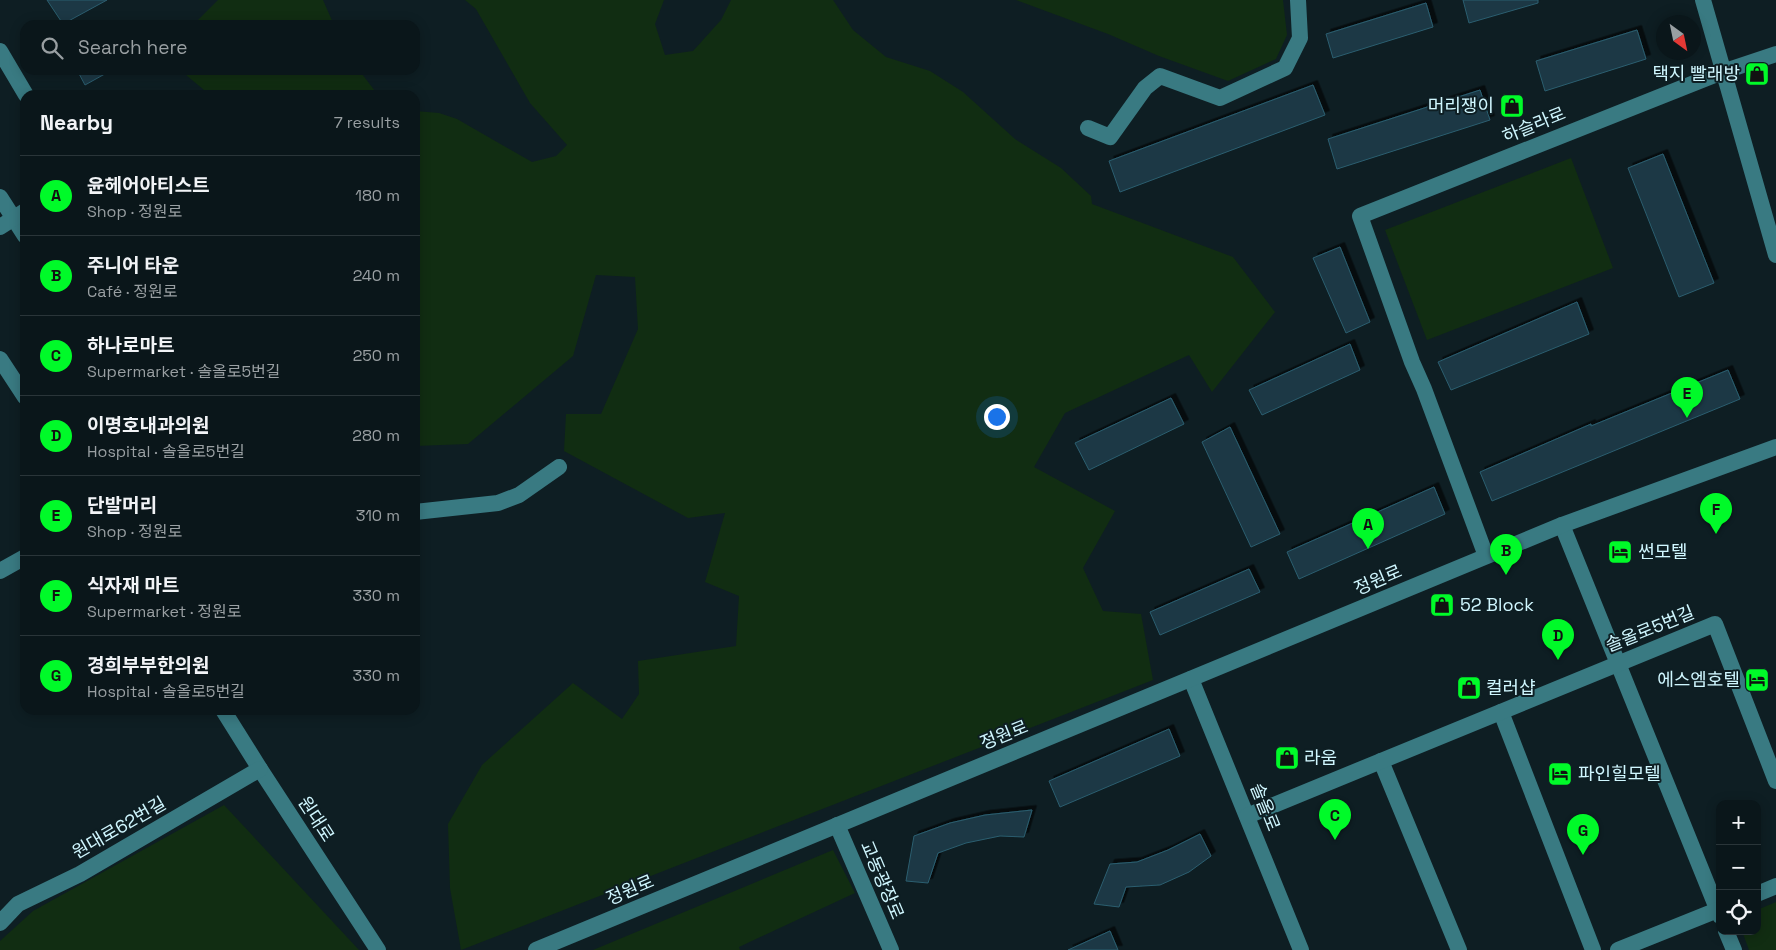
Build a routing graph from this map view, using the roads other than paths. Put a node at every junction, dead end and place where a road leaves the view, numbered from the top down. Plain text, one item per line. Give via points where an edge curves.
1 (1298, 0) edge
2 (1702, 0) edge
3 (0, 51) edge
4 (1776, 54) edge
5 (1722, 72) junction
6 (23, 90) edge
7 (1088, 128) dead end
8 (0, 197) edge
9 (13, 219) edge
10 (1776, 255) edge
11 (0, 359) edge
12 (20, 389) edge
13 (1776, 447) edge
14 (559, 466) dead end
15 (420, 511) edge
16 (1562, 524) junction
17 (1486, 556) junction
18 (20, 559) edge
19 (3, 566) edge
20 (1619, 664) junction
21 (1191, 679) junction
22 (1501, 712) junction
23 (226, 715) edge
24 (1380, 762) junction
25 (260, 770) junction
26 (1776, 781) edge
27 (1247, 816) junction
28 (837, 825) junction
29 (1776, 886) edge
30 (1761, 892) edge
31 (1716, 905) edge
32 (1716, 913) edge
33 (0, 922) edge
34 (1728, 935) edge
35 (378, 950) edge
36 (536, 950) edge
37 (891, 950) edge
38 (1301, 950) edge
39 (1460, 950) edge
40 (1594, 950) edge
41 (1618, 950) edge
42 (1734, 950) edge

1 - 7 street via 1300,38 1285,68 1220,98 1160,76 1146,88 1110,137
2 - 5 street
3 - 6 street
4 - 5 street, 하슬라로
5 - 10 street
5 - 17 street, 하슬라로 via 1360,216
8 - 9 street
11 - 12 street
13 - 16 street, 정원로
14 - 15 street via 519,495 498,503
16 - 17 street, 정원로
16 - 20 street
17 - 21 street, 정원로
18 - 19 street
20 - 22 street, 솔올로5번길
20 - 26 street, 솔올로5번길 via 1715,624
20 - 31 street
21 - 27 street, 솔올로
21 - 28 street, 정원로
22 - 24 street, 솔올로5번길
22 - 40 street
23 - 25 street, 원대로
24 - 27 street, 솔올로5번길
24 - 39 street
25 - 33 street, 원대로62번길 via 80,874 18,904
25 - 35 street, 원대로
27 - 38 street, 솔올로
28 - 36 street, 정원로
28 - 37 street, 교동광장로
29 - 30 street
32 - 41 street
34 - 42 street

